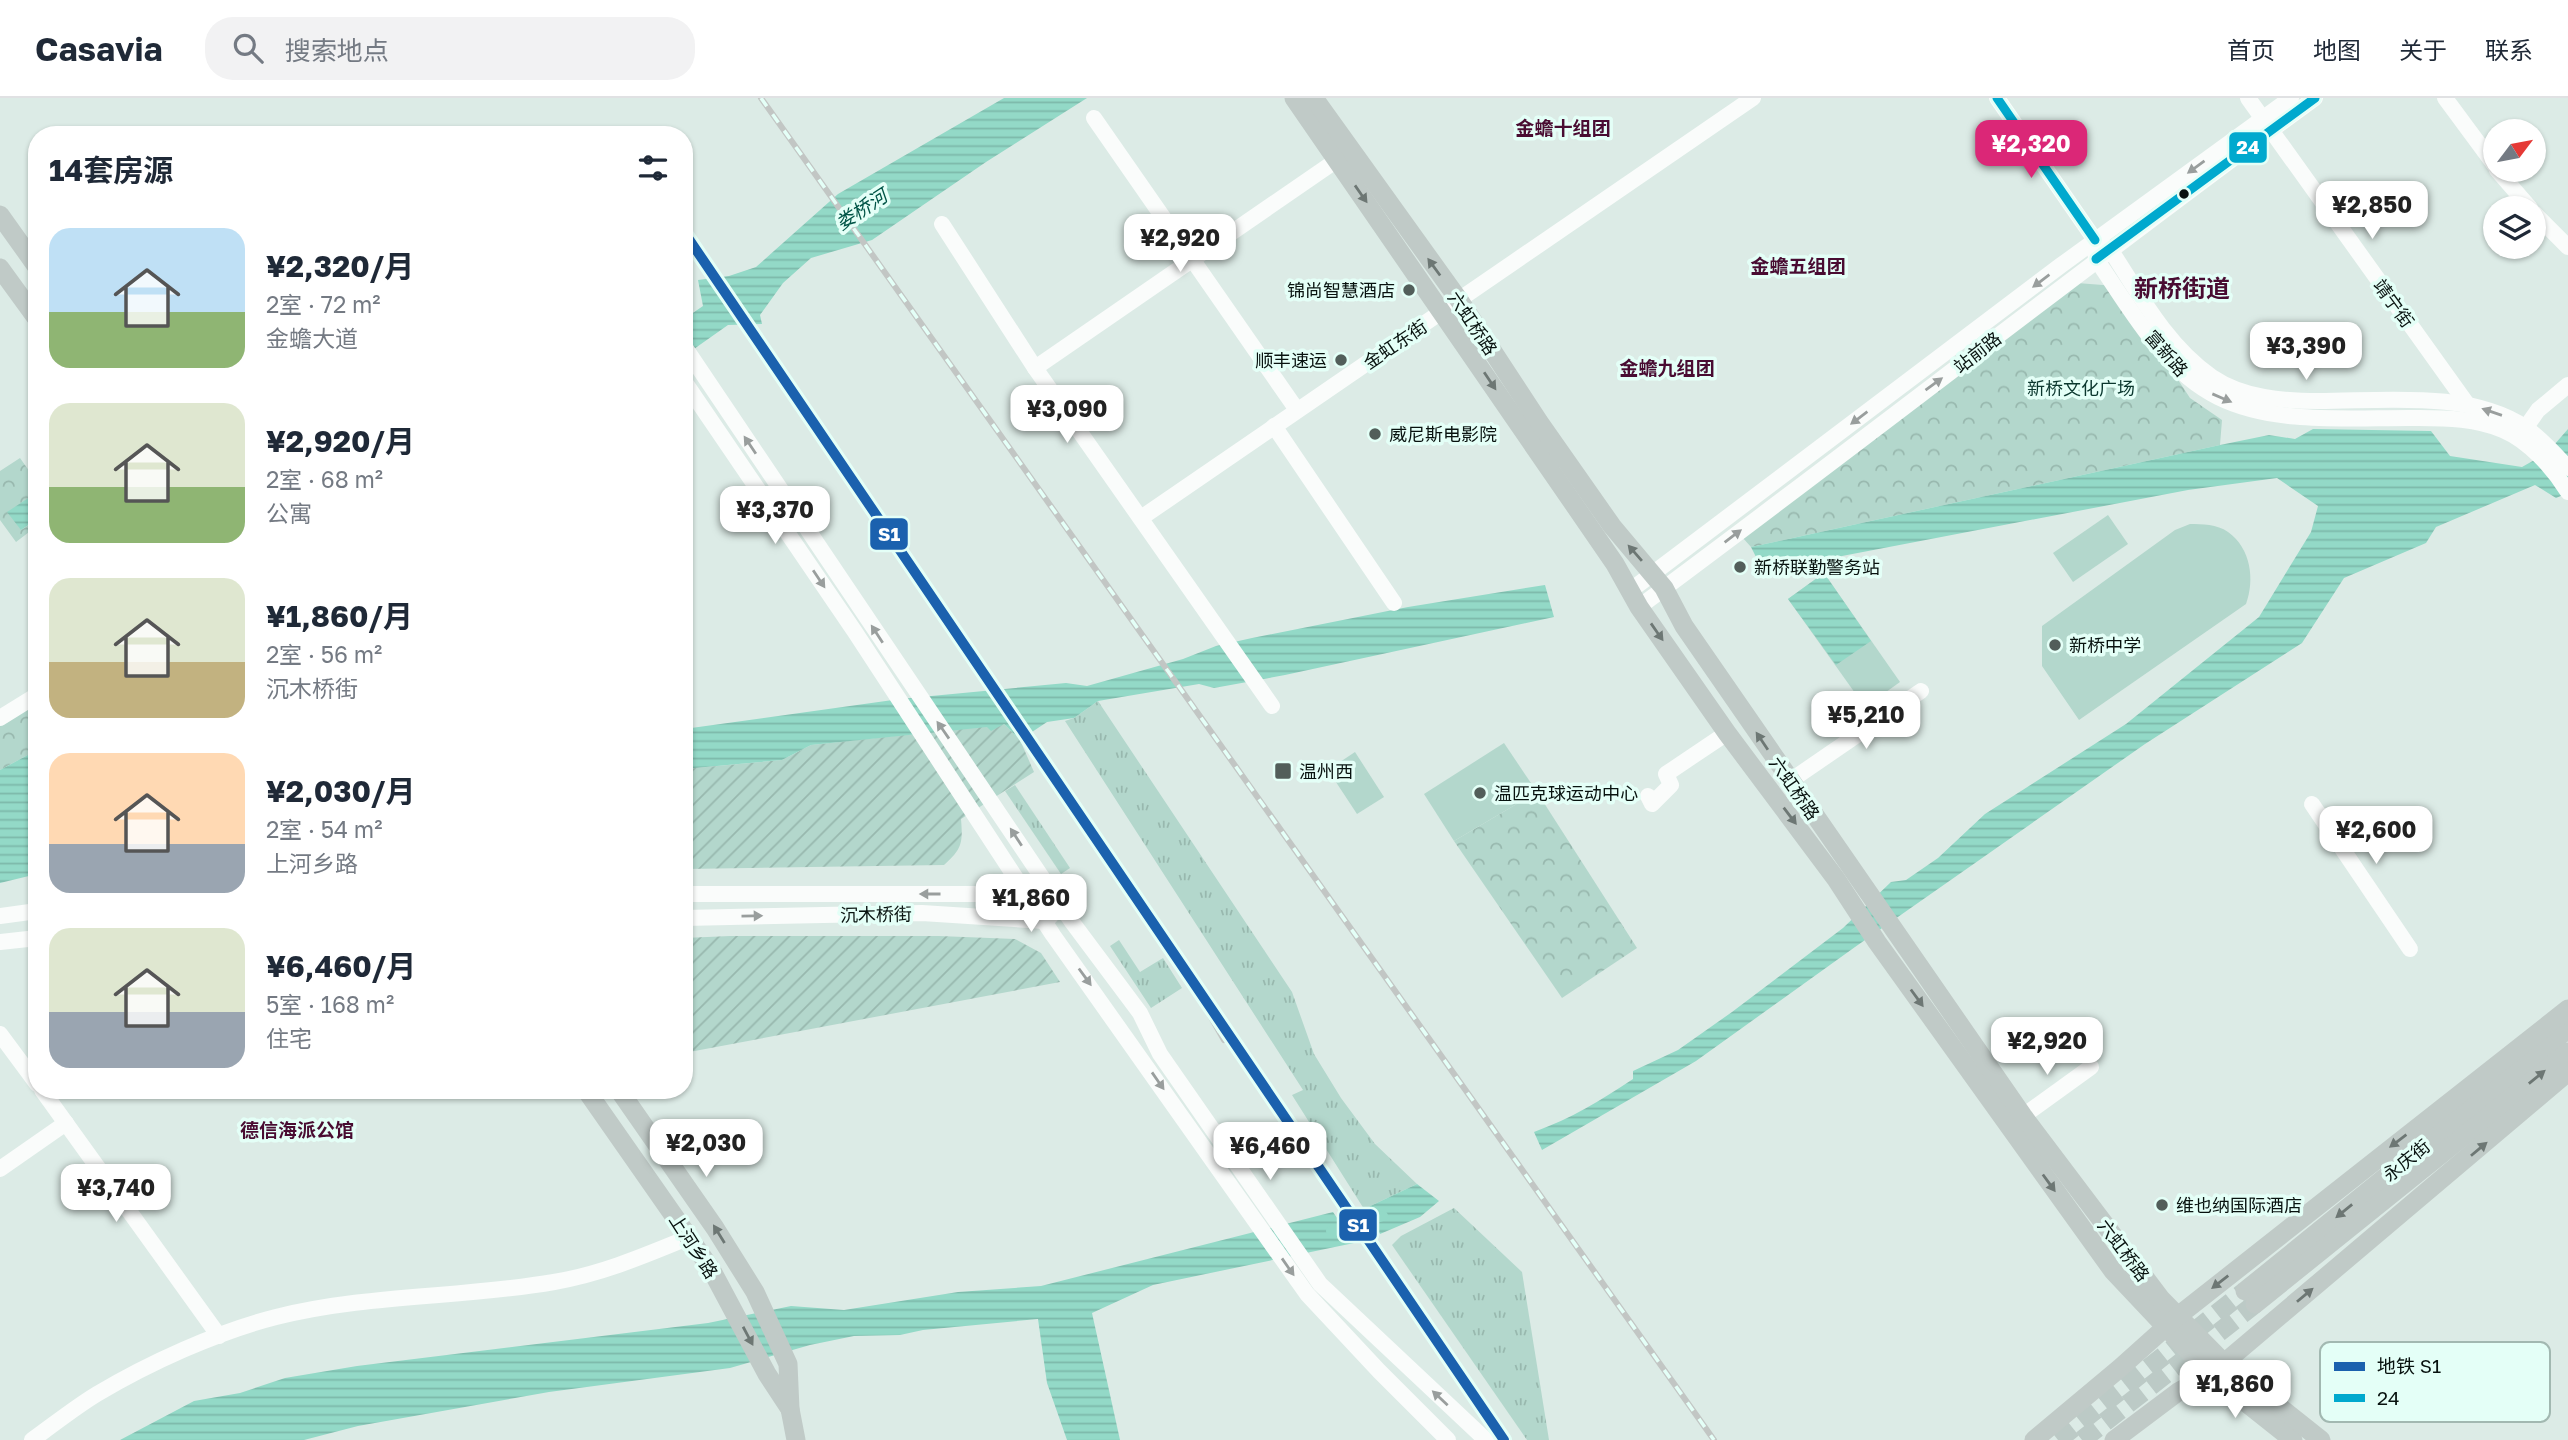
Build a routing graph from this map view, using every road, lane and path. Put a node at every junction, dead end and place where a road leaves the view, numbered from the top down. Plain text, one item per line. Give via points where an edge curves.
1 (1294, 98) edge
2 (1314, 98) edge
3 (1752, 98) edge
4 (1997, 98) edge
5 (2248, 98) edge
6 (2291, 98) edge
7 (2315, 98) edge
8 (2445, 98) edge
9 (1094, 118) dead end
10 (2267, 124) junction
11 (2483, 151) edge
12 (1337, 160) junction
13 (2507, 182) edge
14 (2520, 196) edge
15 (0, 215) edge
16 (942, 224) dead end
17 (2546, 225) edge
18 (2095, 240) junction
19 (2568, 247) edge
20 (2110, 250) junction
21 (28, 254) edge
22 (2096, 259) junction
23 (1192, 260) junction
24 (0, 268) edge
25 (1459, 300) junction
26 (28, 307) edge
27 (1442, 311) junction
28 (693, 359) edge
29 (1035, 368) junction
30 (2568, 385) edge
31 (693, 394) edge
32 (2467, 404) junction
33 (1297, 410) junction
34 (1274, 426) junction
35 (2526, 427) junction
36 (2543, 449) junction
37 (2563, 473) edge
38 (2568, 492) edge
39 (1141, 518) junction
40 (1659, 581) junction
41 (1635, 598) junction
42 (1394, 603) dead end
43 (1921, 691) dead end
44 (28, 701) edge
45 (1272, 706) dead end
46 (0, 718) edge
47 (1727, 733) junction
48 (1790, 781) junction
49 (1647, 796) dead end
50 (2312, 804) dead end
51 (1044, 878) junction
52 (1024, 890) junction
53 (693, 894) edge
54 (1063, 909) junction
55 (28, 912) edge
56 (0, 916) edge
57 (693, 918) edge
58 (1044, 921) junction
59 (28, 938) edge
60 (0, 942) edge
61 (2410, 949) dead end
62 (2568, 1009) edge
63 (2568, 1029) edge
64 (0, 1034) edge
65 (2568, 1052) edge
66 (2536, 1054) junction
67 (2091, 1068) dead end
68 (28, 1072) edge
69 (2568, 1072) edge
70 (49, 1099) edge
71 (592, 1099) edge
72 (625, 1099) edge
73 (2023, 1116) junction
74 (2424, 1122) junction
75 (66, 1123) junction
76 (0, 1169) edge
77 (690, 1237) junction
78 (2171, 1322) junction
79 (219, 1336) junction
80 (2217, 1369) junction
81 (790, 1409) junction
82 (32, 1440) edge
83 (796, 1440) edge
84 (1448, 1440) edge
85 (1486, 1440) edge
86 (2034, 1440) edge
87 (2114, 1440) edge
88 (2293, 1440) edge
89 (2321, 1440) edge

1 - 12 main road, 六虹桥路
25 -> 2 main road, 六虹桥路
3 - 25 street, 金虹东街
4 - 18 street
5 - 10 street, 靖宁街
6 - 10 street, 站前路
7 - 10 street, 站前路
8 - 11 street
9 - 23 street
10 -> 18 street, 站前路
10 - 20 street, 站前路
10 - 32 street, 靖宁街
12 - 23 street
12 -> 27 main road, 六虹桥路
13 - 14 street
15 - 21 main road
16 - 29 street
17 - 19 street
18 - 20 street, 富新路
18 - 22 street
18 -> 40 street, 站前路
20 - 22 street, 站前路
20 - 32 street, 富新路 via 2180,351 2213,378 2252,395 2291,401
22 -> 36 street, 富新路 via 2167,358 2189,380 2220,398 2265,413 2300,417 2464,419 2504,430
40 -> 22 street, 站前路 via 1968,359
23 - 29 street
23 - 33 street
24 - 26 main road
25 - 27 street, 金虹东街
40 -> 25 main road, 六虹桥路 via 1612,526
27 - 33 street, 金虹东街
27 -> 41 main road, 六虹桥路
51 -> 28 street
29 - 39 street
30 - 35 street via 2538,410
31 -> 52 street
35 -> 32 street, 富新路
33 - 34 street, 金虹东街
34 - 39 street, 金虹东街
34 - 42 street
35 - 36 street, 富新路
36 - 37 street, 富新路
37 - 38 street, 富新路
39 - 45 street
40 - 41 street, 站前路
48 -> 40 main road, 六虹桥路 via 1684,626
41 -> 47 main road, 六虹桥路
43 - 48 street
44 - 46 street
47 - 49 street via 1667,774 1671,785 1652,804
47 -> 78 main road, 六虹桥路 via 2113,1271
48 - 73 main road, 六虹桥路
50 - 61 street
51 - 52 street, 沉木桥街
51 - 54 street
52 -> 53 street, 沉木桥街 via 1007,894
52 - 58 street
54 - 58 street
85 -> 54 street via 1320,1284 1160,1054 1140,1013
55 - 56 street
57 -> 58 street, 沉木桥街 via 922,913
58 -> 84 street via 1307,1294
59 - 60 street
62 - 74 main road
63 - 66 main road, 永庆街
64 - 68 street
66 -> 65 main road, 永庆街 via 2250,1297
66 - 74 main road
67 - 73 street
80 -> 69 main road
70 - 75 street
71 - 77 main road, 上河乡路
81 -> 72 main road, 上河乡路 via 788,1364 755,1292
73 - 78 main road, 六虹桥路 via 2161,1299
74 -> 78 main road
75 - 76 street
75 - 79 street
77 - 79 street via 622,1265 557,1282 352,1302 275,1317
77 -> 81 main road, 上河乡路
78 - 80 main road, 六虹桥路
78 - 86 main road
79 - 82 street via 97,1394
80 - 87 main road
80 - 88 main road, 六虹桥路
80 - 89 main road, 六虹桥路
81 - 83 main road

